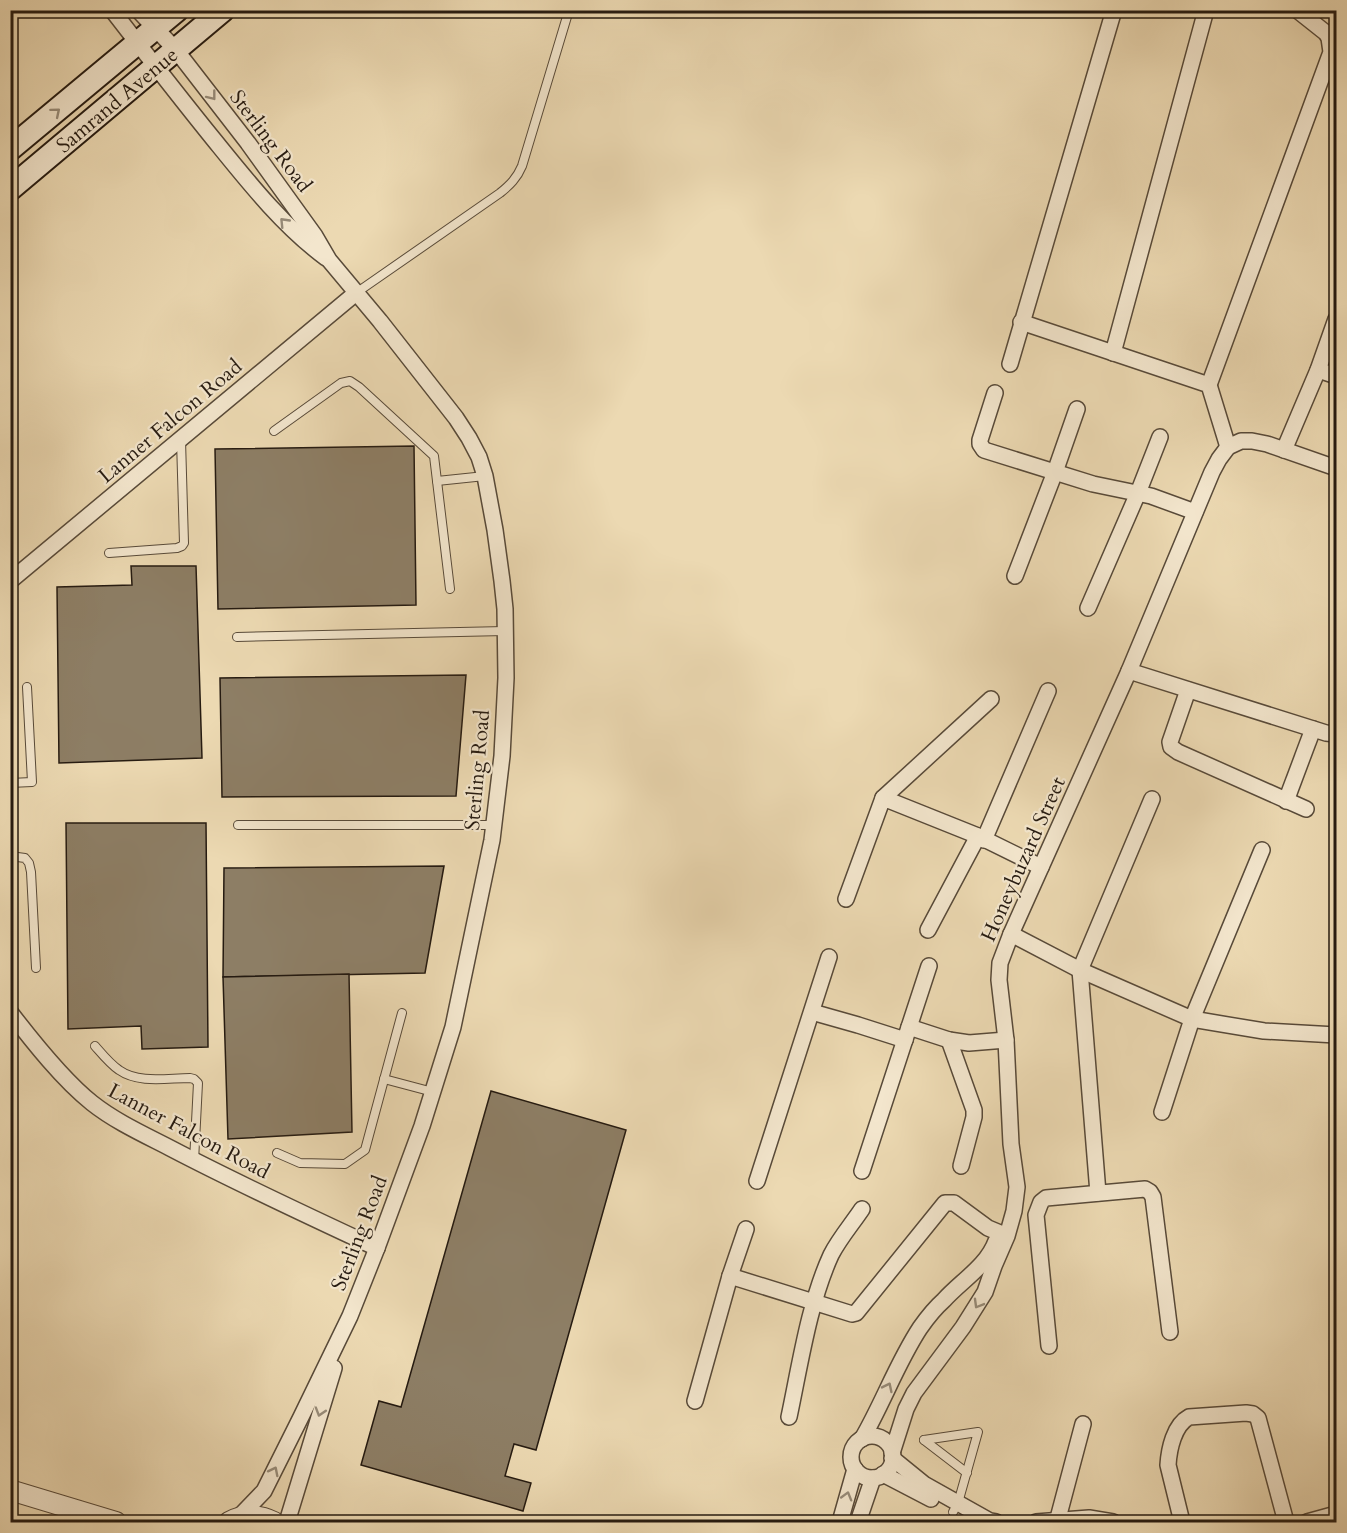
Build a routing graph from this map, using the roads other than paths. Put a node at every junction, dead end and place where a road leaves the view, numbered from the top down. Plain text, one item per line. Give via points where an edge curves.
1 (112, 10) edge
2 (138, 10) edge
3 (177, 10) edge
4 (223, 10) edge
5 (569, 10) edge
6 (1114, 10) edge
7 (1206, 10) edge
8 (1297, 10) edge
9 (156, 29) junction
10 (138, 44) junction
11 (176, 50) junction
12 (156, 67) junction
13 (10, 149) edge
14 (10, 189) edge
15 (329, 260) junction
16 (356, 293) junction
17 (1336, 319) edge
18 (1022, 322) junction
19 (1113, 353) junction
20 (1010, 364) dead end
21 (1318, 369) junction
22 (1336, 376) edge
23 (1209, 385) junction
24 (995, 393) dead end
25 (1077, 409) dead end
26 (273, 431) dead end
27 (1160, 437) dead end
28 (181, 439) junction
29 (1228, 447) junction
30 (1284, 450) junction
31 (1336, 468) edge
32 (1055, 472) junction
33 (484, 476) junction
34 (437, 481) junction
35 (1138, 493) junction
36 (1195, 512) junction
37 (110, 553) dead end
38 (1015, 576) dead end
39 (10, 581) edge
40 (450, 589) dead end
41 (1088, 608) dead end
42 (505, 631) junction
43 (237, 637) dead end
44 (1129, 671) junction
45 (27, 687) dead end
46 (1188, 690) junction
47 (1048, 692) dead end
48 (991, 699) dead end
49 (1313, 729) junction
50 (1336, 734) edge
51 (10, 783) edge
52 (883, 798) junction
53 (1152, 800) dead end
54 (1286, 801) junction
55 (1306, 809) dead end
56 (238, 825) dead end
57 (494, 825) junction
58 (981, 838) junction
59 (1262, 850) dead end
60 (10, 856) edge
61 (1041, 867) junction
62 (846, 899) dead end
63 (928, 930) dead end
64 (1011, 934) junction
65 (830, 957) dead end
66 (929, 966) dead end
67 (36, 968) dead end
68 (1080, 970) junction
69 (10, 1012) edge
70 (812, 1012) junction
71 (402, 1013) dead end
72 (1192, 1019) junction
73 (907, 1033) junction
74 (1336, 1035) edge
75 (949, 1040) junction
76 (1006, 1040) junction
77 (95, 1046) dead end
78 (384, 1079) junction
79 (433, 1092) junction
80 (1162, 1113) dead end
81 (1011, 1144) junction
82 (278, 1153) dead end
83 (194, 1161) junction
84 (961, 1166) dead end
85 (862, 1171) dead end
86 (757, 1181) dead end
87 (1098, 1193) junction
88 (862, 1209) dead end
89 (746, 1230) dead end
90 (1000, 1233) junction
91 (377, 1248) junction
92 (730, 1276) junction
93 (814, 1303) junction
94 (350, 1316) junction
95 (1170, 1332) dead end
96 (1049, 1346) dead end
97 (695, 1401) dead end
98 (789, 1417) dead end
99 (1083, 1424) dead end
100 (862, 1439) junction
101 (892, 1455) junction
102 (855, 1469) junction
103 (967, 1473) junction
104 (878, 1476) junction
105 (10, 1490) edge
106 (956, 1507) junction
107 (1336, 1514) edge
108 (234, 1520) edge
109 (1079, 1521) edge
110 (116, 1522) edge
111 (274, 1522) edge
112 (287, 1522) edge
113 (840, 1522) edge
114 (858, 1522) edge
115 (972, 1522) edge
116 (996, 1522) edge
117 (1036, 1522) edge
118 (1057, 1522) edge
119 (1113, 1522) edge
120 (1182, 1522) edge
121 (1286, 1522) edge
122 (1307, 1522) edge

1 - 10 street, Sterling Road
2 - 9 street, Sterling Road
3 - 9 main road, Samrand Avenue
4 - 11 main road, Samrand Avenue
5 - 16 lane via 517,177 500,193
6 - 18 street
7 - 19 street
8 - 23 street via 1329,38 1330,52
9 - 10 main road, Samrand Avenue
9 - 11 street, Sterling Road
10 - 12 street, Sterling Road
13 -> 10 main road, Samrand Avenue
11 - 12 main road, Samrand Avenue
11 -> 15 street, Sterling Road via 248,143
12 - 14 main road, Samrand Avenue
15 -> 12 street, Sterling Road via 271,208
15 - 16 street, Sterling Road
16 - 28 street, Lanner Falcon Road
16 - 33 street, Sterling Road via 456,418 479,457
17 - 21 street
18 - 19 street
18 - 20 street
19 - 23 street
21 - 22 street
21 - 30 street
23 - 29 street
24 - 32 street via 980,440 982,447
25 - 32 street
26 - 34 lane via 341,383 350,381 430,451 436,462
27 - 35 street
28 - 37 lane via 184,543 177,548
28 - 39 street, Lanner Falcon Road
29 - 30 street via 1252,441
29 - 36 street, Honeybuzard Street
30 - 31 street
32 - 35 street
32 - 38 street
33 - 34 lane
33 - 42 street, Sterling Road via 502,581
34 - 40 lane
35 - 36 street
35 - 41 street
36 - 44 street, Honeybuzard Street
42 - 43 lane
42 - 57 street, Sterling Road via 502,756
44 - 46 street
44 - 61 street, Honeybuzard Street
45 - 51 lane via 32,782
46 - 49 street
46 - 54 street via 1171,747
47 - 58 street
48 - 52 street
49 - 50 street
49 - 54 street
52 - 58 street
52 - 62 street
53 - 68 street
54 - 55 street
56 - 57 lane
57 - 79 street, Sterling Road via 453,1027
58 - 61 street
58 - 63 street
59 - 72 street
60 - 67 lane via 25,858 31,872
61 - 64 street, Honeybuzard Street
64 - 68 street
64 - 76 street, Honeybuzard Street via 1000,963 999,980
65 - 70 street
66 - 73 street
68 - 72 street
68 - 87 street
69 - 83 street, Lanner Falcon Road via 72,1086 94,1105
70 - 73 street
70 - 86 street
71 - 78 lane
72 - 74 street via 1264,1031
72 - 80 street
73 - 75 street
73 - 85 street
75 - 76 street
75 - 84 street via 974,1110
76 - 81 street, Honeybuzard Street
77 - 83 lane via 117,1070 130,1076 190,1078 198,1083
78 - 79 lane
78 - 82 lane via 366,1150 345,1164 300,1163
79 - 91 street, Sterling Road
81 - 90 street, Honeybuzard Street via 1010,1189
81 -> 101 street, Honeybuzard Street via 1017,1187 1014,1211 985,1292 914,1393
83 - 91 street, Lanner Falcon Road
87 - 95 street via 1145,1189 1153,1197
87 - 96 street via 1046,1198 1038,1207
88 - 93 street via 835,1247
89 - 92 street
90 - 93 street via 954,1203 945,1203 856,1312 848,1314
100 -> 90 street, Honeybuzard Street via 921,1327 981,1265
91 - 94 street, Sterling Road
92 - 93 street
92 - 97 street
93 - 98 street
108 -> 94 street, Sterling Road via 264,1491
94 -> 112 street, Sterling Road
99 - 118 street
100 - 101 street via 880,1438
100 - 102 street via 851,1456
101 - 104 street via 890,1467
101 - 106 street
102 - 104 street via 866,1477
113 -> 102 street
103 - 103 lane via 978,1432 924,1440 941,1453
103 - 106 lane
104 - 106 street
104 - 114 street
105 - 110 street
106 - 115 street
106 - 116 street
107 - 122 street
108 - 111 street via 252,1515
109 - 118 street
109 - 119 street via 1089,1518
117 - 118 street
120 - 121 street via 1167,1465 1178,1427 1189,1417 1246,1413 1258,1418

